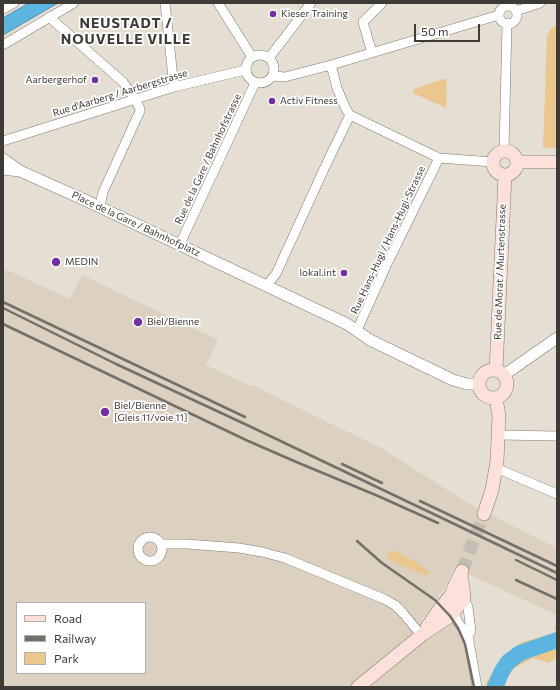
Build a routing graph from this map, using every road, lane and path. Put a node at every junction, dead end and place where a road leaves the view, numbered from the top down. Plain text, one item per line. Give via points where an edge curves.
1 (14, 3) edge
2 (74, 3) edge
3 (165, 3) edge
4 (218, 3) edge
5 (311, 3) edge
6 (382, 3) edge
7 (540, 3) edge
8 (510, 7) edge
9 (3, 9) edge
10 (499, 14) junction
11 (49, 17) junction
12 (507, 23) junction
13 (3, 45) edge
14 (372, 53) junction
15 (252, 57) junction
16 (269, 58) junction
17 (331, 65) junction
18 (245, 70) junction
19 (273, 76) junction
20 (255, 83) junction
21 (174, 87) junction
22 (136, 99) junction
23 (350, 115) junction
24 (3, 141) edge
25 (504, 151) junction
26 (439, 158) junction
27 (3, 159) edge
28 (493, 162) junction
29 (517, 162) junction
30 (557, 162) edge
31 (3, 170) edge
32 (20, 171) junction
33 (505, 174) junction
34 (100, 206) junction
35 (180, 244) junction
36 (267, 285) junction
37 (357, 330) junction
38 (557, 338) edge
39 (500, 373) junction
40 (478, 384) junction
41 (496, 398) junction
42 (498, 435) junction
43 (557, 436) edge
44 (496, 468) junction
45 (557, 494) edge
46 (484, 514) tunnel mouth
47 (161, 544) dead end
48 (461, 574) tunnel mouth
49 (457, 597) junction
50 (454, 612) junction
51 (422, 634) junction
52 (468, 636) junction
53 (358, 687) edge
54 (477, 687) edge

1 - 9 street
2 - 11 street
3 - 21 street
4 - 15 street
5 - 16 street
6 - 14 street via 363,22
7 - 8 street
8 - 10 street via 503,8
8 - 12 street via 516,19
10 - 12 street via 502,21
10 - 14 street
11 - 13 street
11 - 22 street via 123,82
12 - 25 street
14 - 17 street
15 - 16 street via 260,55
15 - 18 street
16 - 19 street via 273,64
17 - 19 street via 285,77
17 - 23 street via 340,95
18 - 20 street via 248,78
18 - 21 street, Rue d'Aarberg / Aarbergstrasse
19 - 20 street via 265,82
20 - 35 street, Rue de la Gare / Bahnhofstrasse
21 - 22 street, Rue d'Aarberg / Aarbergstrasse
22 - 24 street, Rue d'Aarberg / Aarbergstrasse
22 - 34 street via 140,111 103,192
23 - 26 street
23 - 36 street via 276,274
25 - 28 main road via 498,153
25 - 29 main road via 513,154
26 - 28 street
26 - 37 street, Rue Hans-Hugi / Hans-Hugi-Strasse
27 - 32 street
28 - 33 main road via 495,169
29 - 30 main road
29 - 33 main road via 512,172
31 - 32 street, Place de la Gare / Bahnhofplatz
32 - 34 street, Place de la Gare / Bahnhofplatz
33 - 39 main road, Rue de Morat / Murtenstrasse
34 - 35 street, Place de la Gare / Bahnhofplatz
35 - 36 street, Place de la Gare / Bahnhofplatz
36 - 37 street, Place de la Gare / Bahnhofplatz
37 - 40 street, Place de la Gare / Bahnhofplatz via 370,340 453,380
38 - 39 street
39 - 40 main road via 489,370 480,378
39 - 41 main road via 507,382 506,389
40 - 41 main road via 484,395
41 - 42 main road via 499,416
42 - 43 street
42 - 44 main road
44 - 45 street
44 - 46 main road
47 - 51 street via 239,548 285,558 390,602
48 - 49 main road via 455,585
49 - 50 main road
49 - 51 main road via 442,606
49 - 52 street via 468,607 471,631
50 - 51 main road
50 - 52 street via 456,622
51 - 53 main road
52 - 54 street

